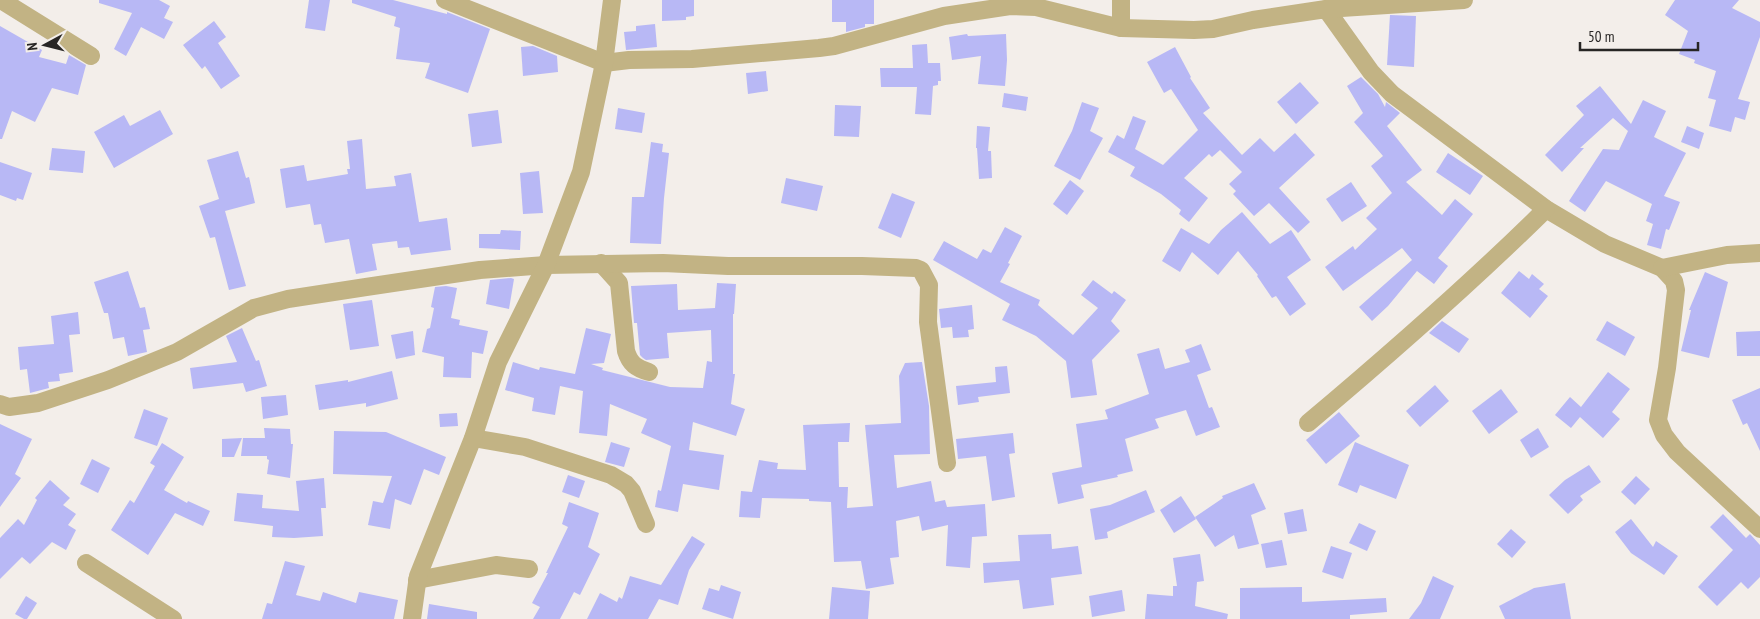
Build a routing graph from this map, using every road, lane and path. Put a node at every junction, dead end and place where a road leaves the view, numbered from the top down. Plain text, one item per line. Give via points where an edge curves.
1 (1, 0) edge
2 (445, 0) edge
3 (612, 0) edge
4 (1122, 0) edge
5 (1464, 0) edge
6 (1326, 9) junction
7 (1121, 28) junction
8 (91, 56) dead end
9 (604, 63) junction
10 (1546, 210) junction
11 (1760, 253) edge
12 (601, 263) junction
13 (546, 265) junction
14 (1662, 268) junction
15 (649, 372) dead end
16 (0, 404) edge
17 (1308, 423) dead end
18 (473, 438) junction
19 (947, 463) dead end
20 (646, 524) dead end
21 (1760, 529) edge
22 (86, 563) dead end
23 (529, 569) dead end
24 (417, 580) junction
25 (173, 619) edge
26 (412, 619) edge

1 - 8 street
2 - 9 street
3 - 9 street
4 - 7 street
5 - 6 street
6 - 7 street via 1213,29
6 - 10 street via 1381,84
7 - 9 street via 1036,7 1010,6 944,16 827,47
9 - 13 street via 581,172
10 - 14 street via 1605,244
10 - 17 street via 1435,314
11 - 14 street via 1727,255
12 - 13 street
12 - 15 street via 620,283 628,358 634,366
12 - 19 street via 862,266 921,270 929,285 928,322
13 - 16 street via 480,270 288,299 254,308 177,352 108,380 38,403 9,407
13 - 18 street via 498,362
14 - 21 street via 1674,281 1676,290 1658,420 1677,452
18 - 20 street via 525,447 612,475 632,491
18 - 24 street
22 - 25 street
23 - 24 street via 496,565
24 - 26 street

